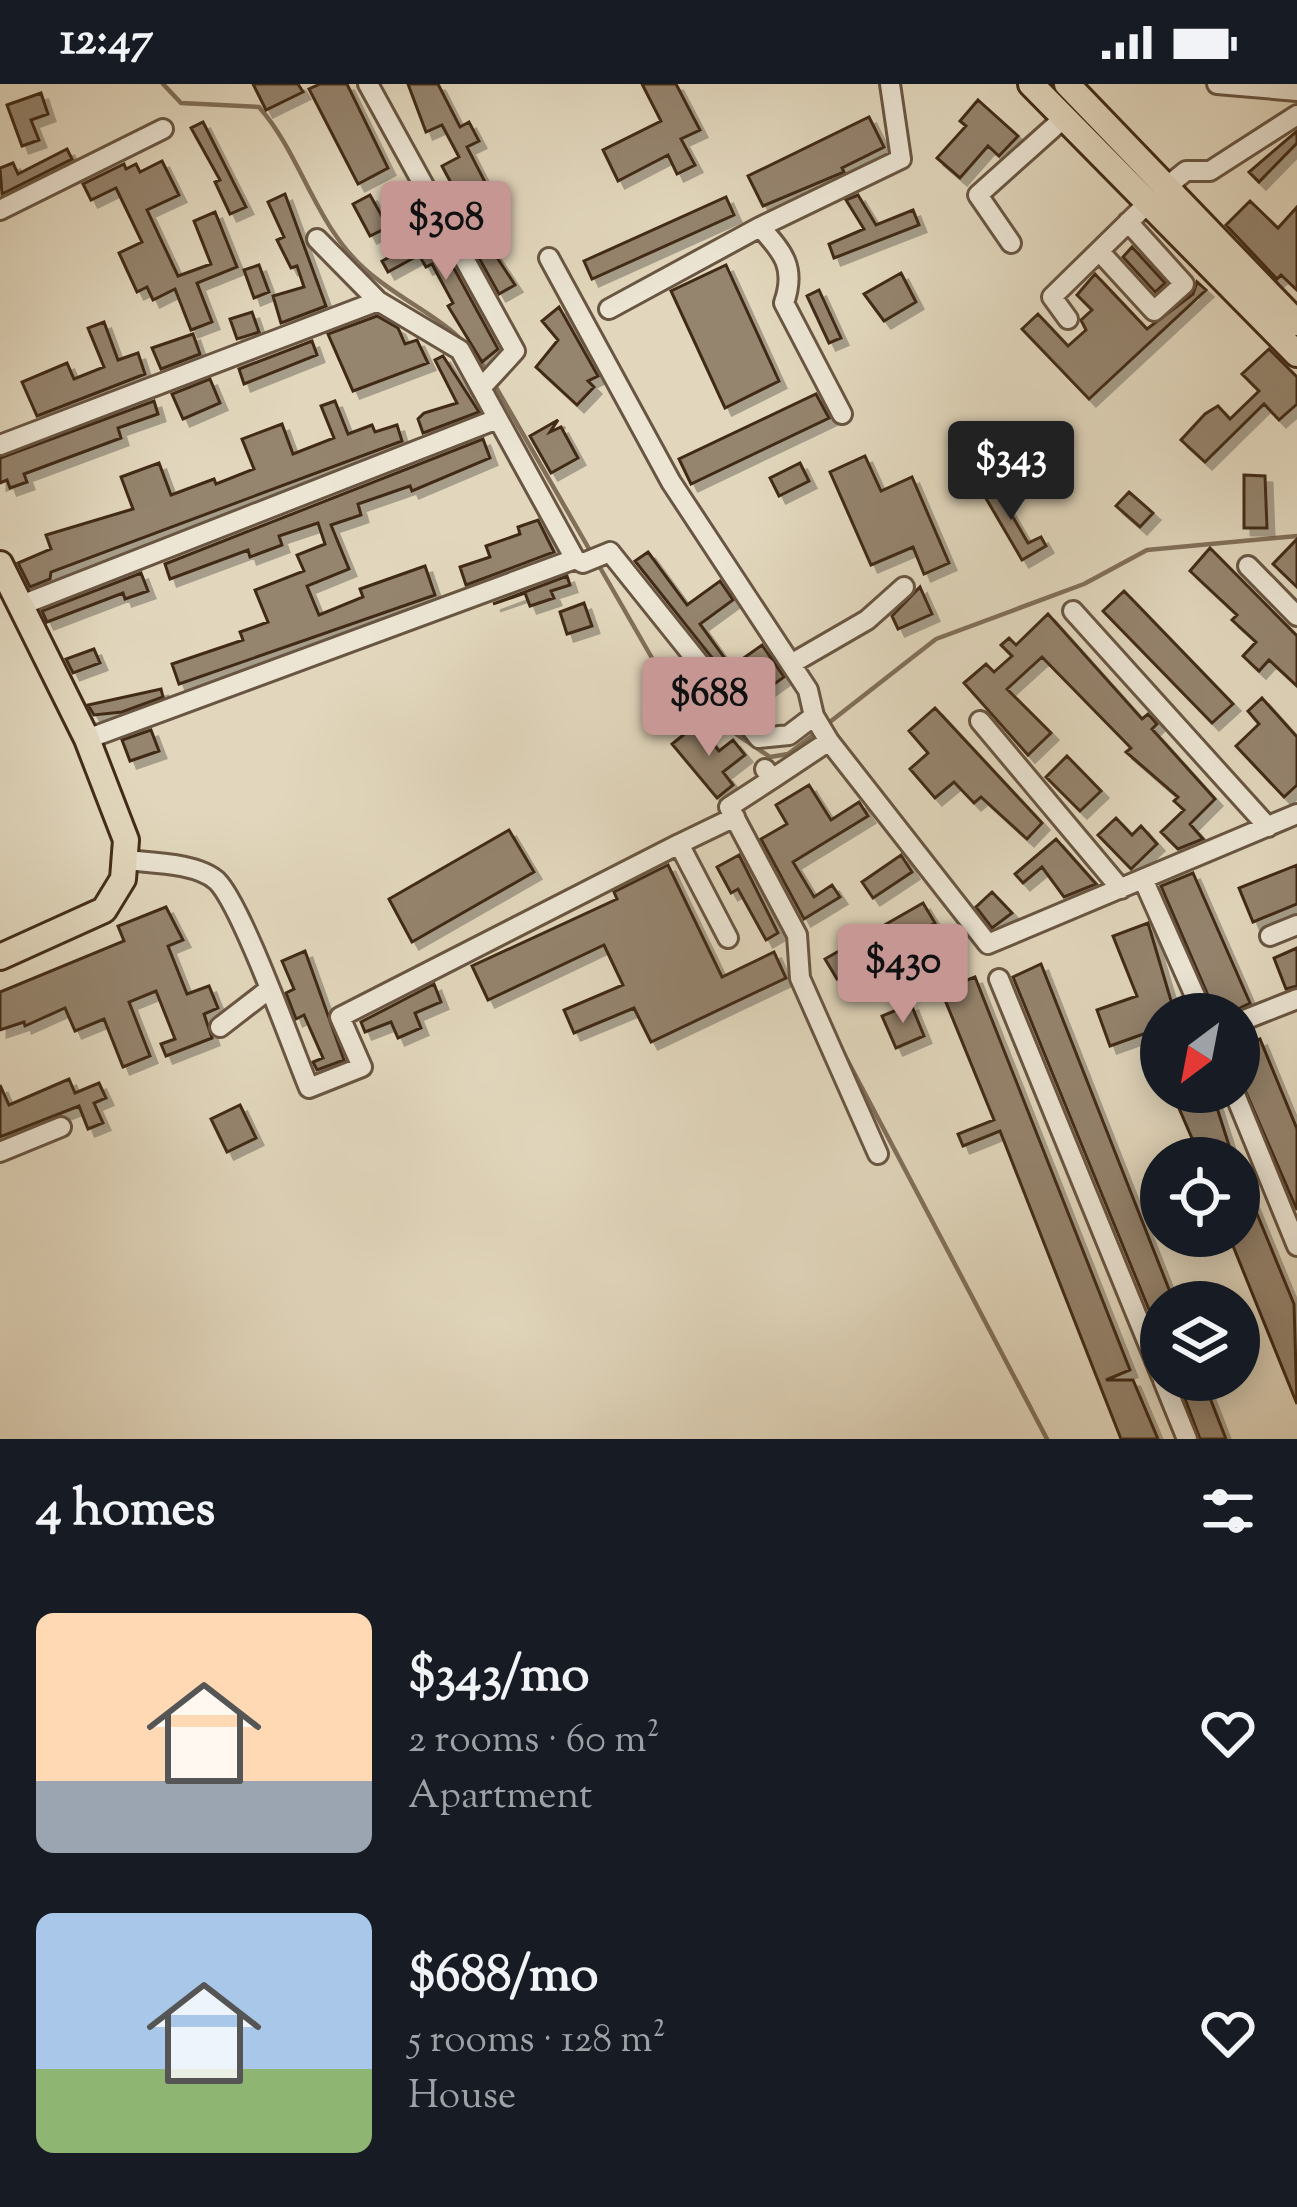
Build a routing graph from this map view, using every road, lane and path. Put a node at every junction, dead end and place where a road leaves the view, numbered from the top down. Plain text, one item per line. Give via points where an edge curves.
1 (368, 84) edge
2 (890, 84) edge
3 (1031, 84) edge
4 (1067, 84) edge
5 (1216, 84) edge
6 (1297, 91) edge
7 (1297, 115) edge
8 (1064, 118) junction
9 (163, 129) dead end
10 (1156, 195) junction
11 (0, 210) edge
12 (1128, 222) junction
13 (760, 226) junction
14 (317, 239) dead end
15 (1011, 243) dead end
16 (1099, 250) junction
17 (549, 258) dead end
18 (378, 301) junction
19 (609, 309) dead end
20 (1068, 319) dead end
21 (1297, 323) edge
22 (1297, 354) edge
23 (487, 381) junction
24 (842, 414) dead end
25 (497, 419) junction
26 (0, 445) edge
27 (575, 559) junction
28 (0, 565) edge
29 (1248, 566) dead end
30 (904, 587) dead end
31 (19, 607) junction
32 (1072, 611) dead end
33 (1297, 616) edge
34 (791, 664) junction
35 (814, 716) junction
36 (980, 721) dead end
37 (87, 739) junction
38 (830, 741) junction
39 (1297, 814) edge
40 (735, 817) junction
41 (1268, 827) junction
42 (679, 844) junction
43 (126, 860) junction
44 (1143, 879) junction
45 (1120, 889) junction
46 (1297, 925) edge
47 (1270, 936) dead end
48 (728, 938) dead end
49 (0, 957) edge
50 (999, 979) dead end
51 (268, 990) junction
52 (1194, 993) edge
53 (1297, 999) edge
54 (1260, 1014) edge
55 (220, 1027) dead end
56 (1243, 1113) edge
57 (61, 1126) dead end
58 (0, 1152) edge
59 (878, 1154) dead end
60 (1297, 1246) edge
61 (1140, 1323) edge
62 (1172, 1401) edge
63 (1187, 1439) edge

1 - 23 street via 515,351
2 - 13 street via 901,159
3 - 8 main road
4 - 10 main road
5 - 6 street
7 - 10 street via 1210,171 1186,171
8 - 10 main road
8 - 15 street via 978,195
9 - 11 street
10 - 12 street
10 - 21 main road
10 - 22 main road
12 - 16 street
12 - 16 street via 1184,284 1154,311
13 - 19 street
13 - 24 street via 784,253 793,278 784,303
14 - 18 street
16 - 20 street via 1052,297
17 - 34 street via 671,482
18 - 23 street via 460,350
18 - 26 street
23 - 25 street
25 - 27 street
25 - 31 street
27 - 35 street via 610,552 758,738 789,735
27 - 37 street
28 - 31 main road
29 - 33 street
30 - 34 street via 867,620
31 - 37 main road
32 - 41 street
34 - 35 street
35 - 38 street
36 - 45 street
37 - 43 main road via 126,840
38 - 40 street via 769,774 729,807
38 - 45 street via 988,944
39 - 41 street
40 - 42 street
40 - 59 street via 797,935 800,978
41 - 44 street
42 - 48 street
42 - 51 street via 340,1018 362,1067 308,1088
43 - 49 main road via 104,910
43 - 51 street via 215,879
44 - 45 street
44 - 52 street
46 - 47 street
50 - 61 street
51 - 55 street
53 - 54 street
56 - 60 street
57 - 58 street
62 - 63 street

